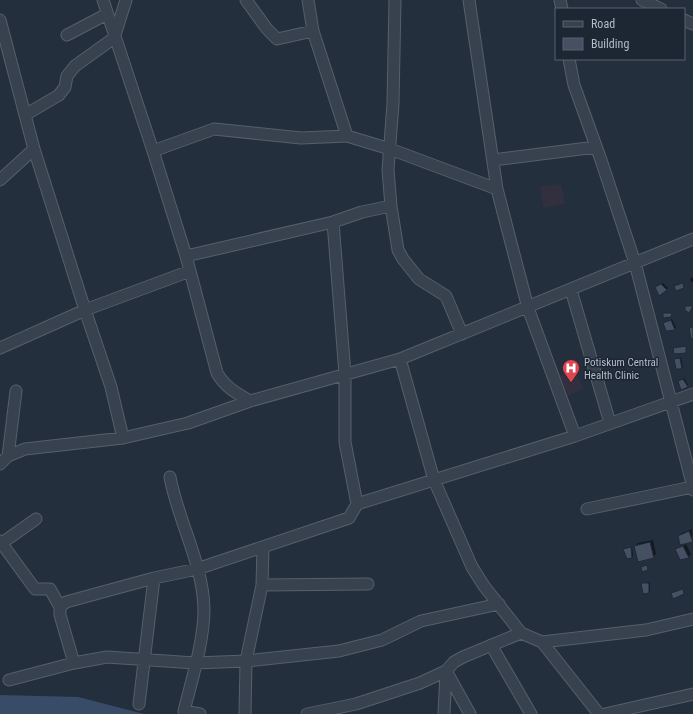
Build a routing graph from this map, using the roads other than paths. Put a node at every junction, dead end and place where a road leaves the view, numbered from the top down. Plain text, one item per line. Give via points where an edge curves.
1 (103, 0) edge
2 (126, 0) edge
3 (246, 0) edge
4 (308, 0) edge
5 (395, 0) edge
6 (470, 0) edge
7 (642, 0) edge
8 (659, 8) edge
9 (107, 14) junction
10 (0, 20) edge
11 (313, 31) junction
12 (68, 35) dead end
13 (114, 38) junction
14 (569, 60) edge
15 (26, 115) junction
16 (347, 136) junction
17 (596, 147) junction
18 (34, 149) junction
19 (390, 149) junction
20 (153, 151) junction
21 (493, 160) junction
22 (0, 180) edge
23 (497, 189) junction
24 (391, 206) junction
25 (333, 222) junction
26 (693, 239) edge
27 (186, 256) junction
28 (635, 263) junction
29 (190, 271) junction
30 (571, 290) junction
31 (528, 308) junction
32 (85, 310) junction
33 (462, 334) junction
34 (0, 348) edge
35 (400, 359) junction
36 (346, 374) junction
37 (16, 391) dead end
38 (693, 394) edge
39 (250, 401) junction
40 (670, 402) junction
41 (610, 423) junction
42 (575, 436) junction
43 (5, 438) edge
44 (123, 438) junction
45 (8, 456) junction
46 (0, 464) edge
47 (170, 477) dead end
48 (434, 480) junction
49 (693, 488) edge
50 (357, 504) junction
51 (587, 509) dead end
52 (36, 519) dead end
53 (1, 542) edge
54 (263, 547) junction
55 (198, 569) junction
56 (154, 578) junction
57 (368, 584) dead end
58 (262, 586) junction
59 (499, 604) junction
60 (60, 607) junction
61 (693, 619) edge
62 (521, 633) junction
63 (542, 642) junction
64 (490, 645) junction
65 (144, 659) junction
66 (246, 661) junction
67 (74, 663) junction
68 (195, 663) junction
69 (446, 672) junction
70 (9, 680) dead end
71 (693, 694) edge
72 (139, 704) dead end
73 (200, 714) edge
74 (245, 714) edge
75 (307, 714) edge
76 (444, 714) edge
77 (470, 714) edge
78 (530, 714) edge
79 (599, 714) edge
80 (605, 714) edge

1 - 9 street
2 - 13 street
3 - 11 street via 277,39
4 - 11 street
5 - 19 street
6 - 21 street
7 - 8 street
9 - 12 street
9 - 13 street
10 - 15 street
11 - 16 street
13 - 15 street via 75,66 67,76 65,87 59,95
13 - 20 street
14 - 17 street via 574,85
15 - 18 street
16 - 19 street
16 - 20 street via 301,138 214,129
17 - 21 street
17 - 28 street
18 - 22 street
18 - 32 street
19 - 23 street
19 - 24 street via 388,170
20 - 27 street
21 - 23 street
23 - 31 street
24 - 25 street
24 - 33 street via 398,250 419,279 446,296
25 - 27 street
25 - 36 street
26 - 28 street
27 - 29 street
28 - 30 street
28 - 40 street
29 - 32 street
29 - 39 street via 217,373 232,391
30 - 31 street
30 - 41 street
31 - 33 street
31 - 42 street
32 - 34 street
32 - 44 street via 111,387
33 - 35 street
35 - 36 street
35 - 48 street
36 - 39 street
36 - 50 street via 344,442
37 - 43 street
38 - 40 street
39 - 44 street via 188,423
40 - 41 street
40 - 49 street
41 - 42 street
42 - 48 street
43 - 45 street
44 - 45 street via 25,449
45 - 46 street
47 - 55 street via 174,500
48 - 50 street
48 - 59 street via 472,567
49 - 51 street
50 - 54 street via 349,518
52 - 53 street
53 - 60 street via 35,589 50,589
54 - 55 street
54 - 58 street
55 - 56 street
55 - 68 street via 204,609
56 - 60 street via 66,602
56 - 65 street
57 - 58 street
58 - 66 street
59 - 62 street
59 - 66 street via 421,622 362,646 339,651
60 - 67 street
61 - 63 street via 646,630
62 - 63 street
62 - 64 street
63 - 79 street
64 - 69 street via 454,662
64 - 78 street
65 - 67 street via 107,657
65 - 68 street
65 - 72 street
66 - 68 street
66 - 74 street
67 - 70 street
68 - 73 street via 184,711
69 - 75 street via 356,704
69 - 76 street
69 - 77 street
71 - 80 street

